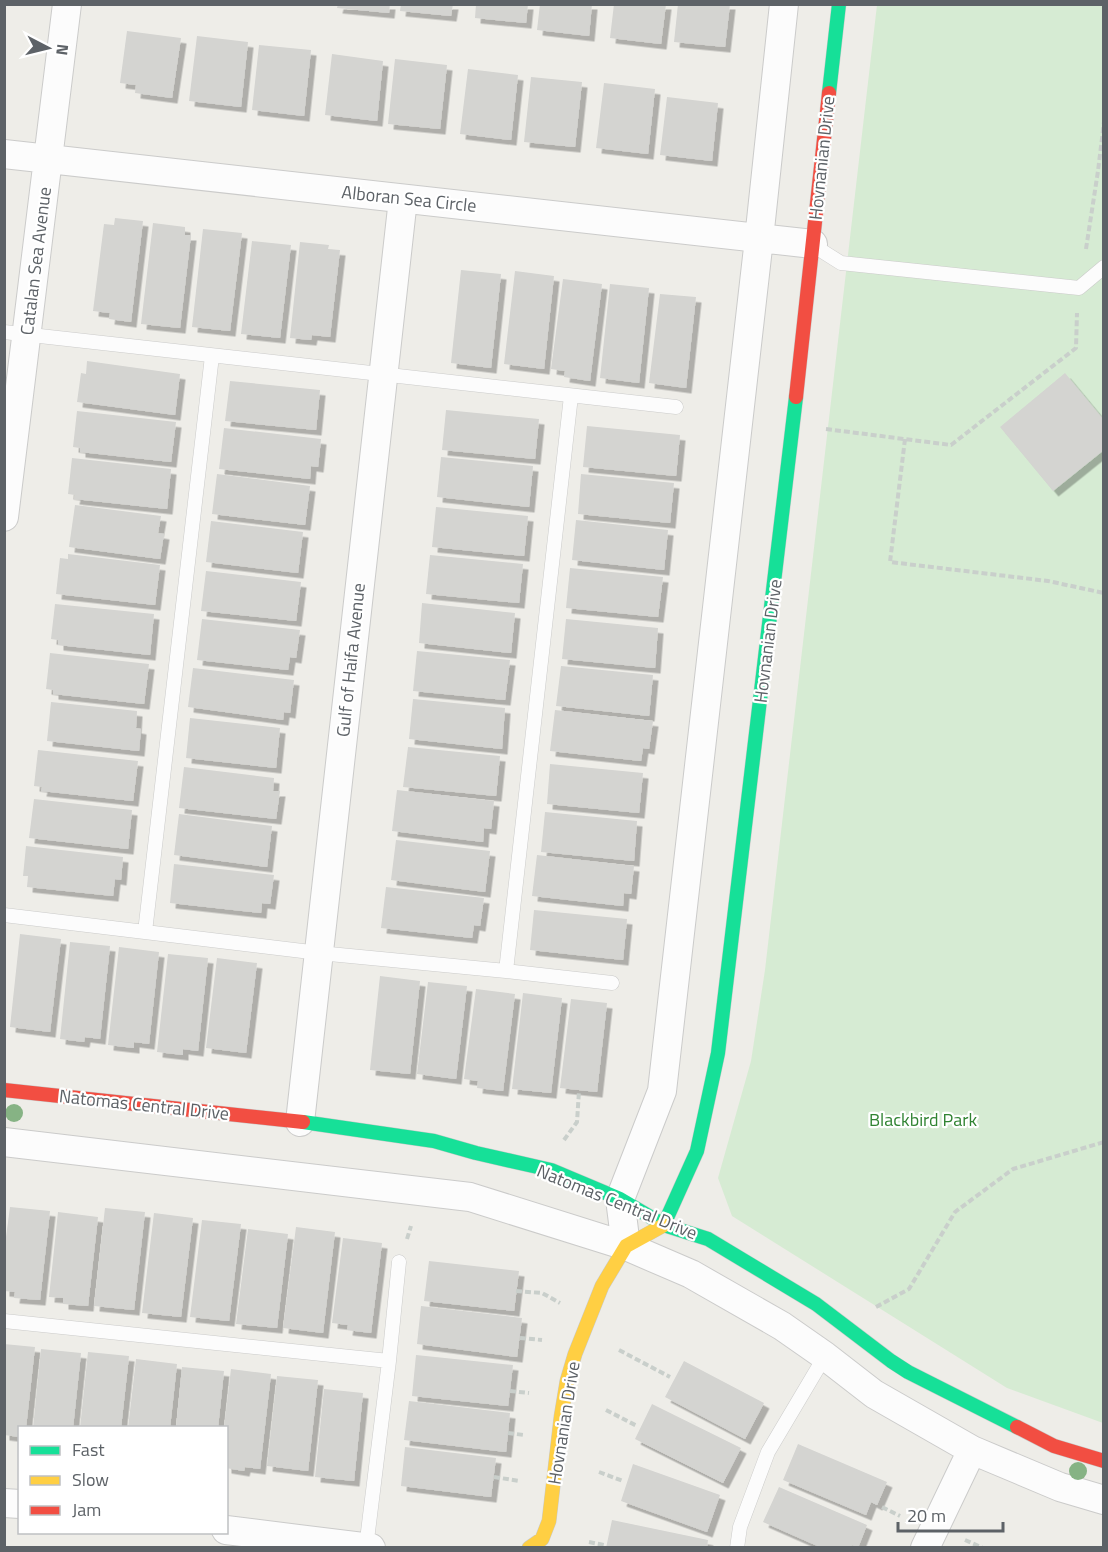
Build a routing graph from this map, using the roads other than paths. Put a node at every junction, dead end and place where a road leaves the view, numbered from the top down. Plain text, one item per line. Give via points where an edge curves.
1 (67, 4) edge
2 (784, 4) edge
3 (839, 4) edge
4 (4, 154) edge
5 (49, 159) junction
6 (403, 199) junction
7 (759, 239) junction
8 (813, 244) junction
9 (1104, 267) edge
10 (15, 333) edge
11 (212, 356) junction
12 (382, 375) junction
13 (571, 396) junction
14 (676, 407) dead end
15 (4, 517) edge
16 (4, 915) edge
17 (145, 932) junction
18 (319, 953) junction
19 (506, 971) junction
20 (612, 983) dead end
21 (4, 1090) edge
22 (300, 1122) junction
23 (4, 1142) edge
24 (620, 1199) junction
25 (664, 1225) junction
26 (626, 1246) junction
27 (399, 1262) dead end
28 (4, 1321) edge
29 (825, 1356) junction
30 (389, 1361) junction
31 (972, 1450) junction
32 (1104, 1461) edge
33 (1104, 1500) edge
34 (228, 1530) edge
35 (366, 1547) edge
36 (371, 1548) edge
37 (530, 1548) edge
38 (737, 1548) edge
39 (925, 1548) edge

1 - 5 street, Catalan Sea Avenue
2 - 7 street
3 - 8 street, Hovnanian Drive
4 - 5 street, Alboran Sea Circle
5 - 6 street, Alboran Sea Circle
5 - 10 street, Catalan Sea Avenue
6 - 7 street, Alboran Sea Circle
6 - 12 street, Gulf of Haifa Avenue
7 - 8 street, Alboran Sea Circle
7 - 24 street via 662,1091
8 - 9 lane via 841,263 1079,288
8 - 25 street, Hovnanian Drive via 718,1053 697,1151
10 - 11 lane
10 - 15 street, Catalan Sea Avenue
11 - 12 lane
11 - 17 lane
12 - 13 lane
12 - 18 street, Gulf of Haifa Avenue
13 - 14 lane
13 - 19 lane
16 - 17 lane
17 - 18 lane
18 - 19 lane
18 - 22 street, Gulf of Haifa Avenue
19 - 20 lane
21 - 22 street, Natomas Central Drive
22 - 24 street, Natomas Central Drive via 434,1141 551,1170
23 - 26 street, Natomas Central Drive via 470,1197
24 - 25 street, Natomas Central Drive
24 - 26 street
25 - 26 street
25 - 32 street, Natomas Central Drive via 708,1239 725,1249 816,1304 908,1372 1054,1446
26 - 29 street, Natomas Central Drive via 691,1274 782,1326
26 - 37 street, Hovnanian Drive via 602,1286 575,1354 561,1417 549,1521 542,1539
27 - 30 lane
28 - 30 lane
29 - 31 street, Natomas Central Drive via 874,1394
29 - 38 lane via 768,1452 740,1527
30 - 35 lane
31 - 33 street, Natomas Central Drive via 1059,1487
31 - 39 street
34 - 35 street
35 - 36 street

